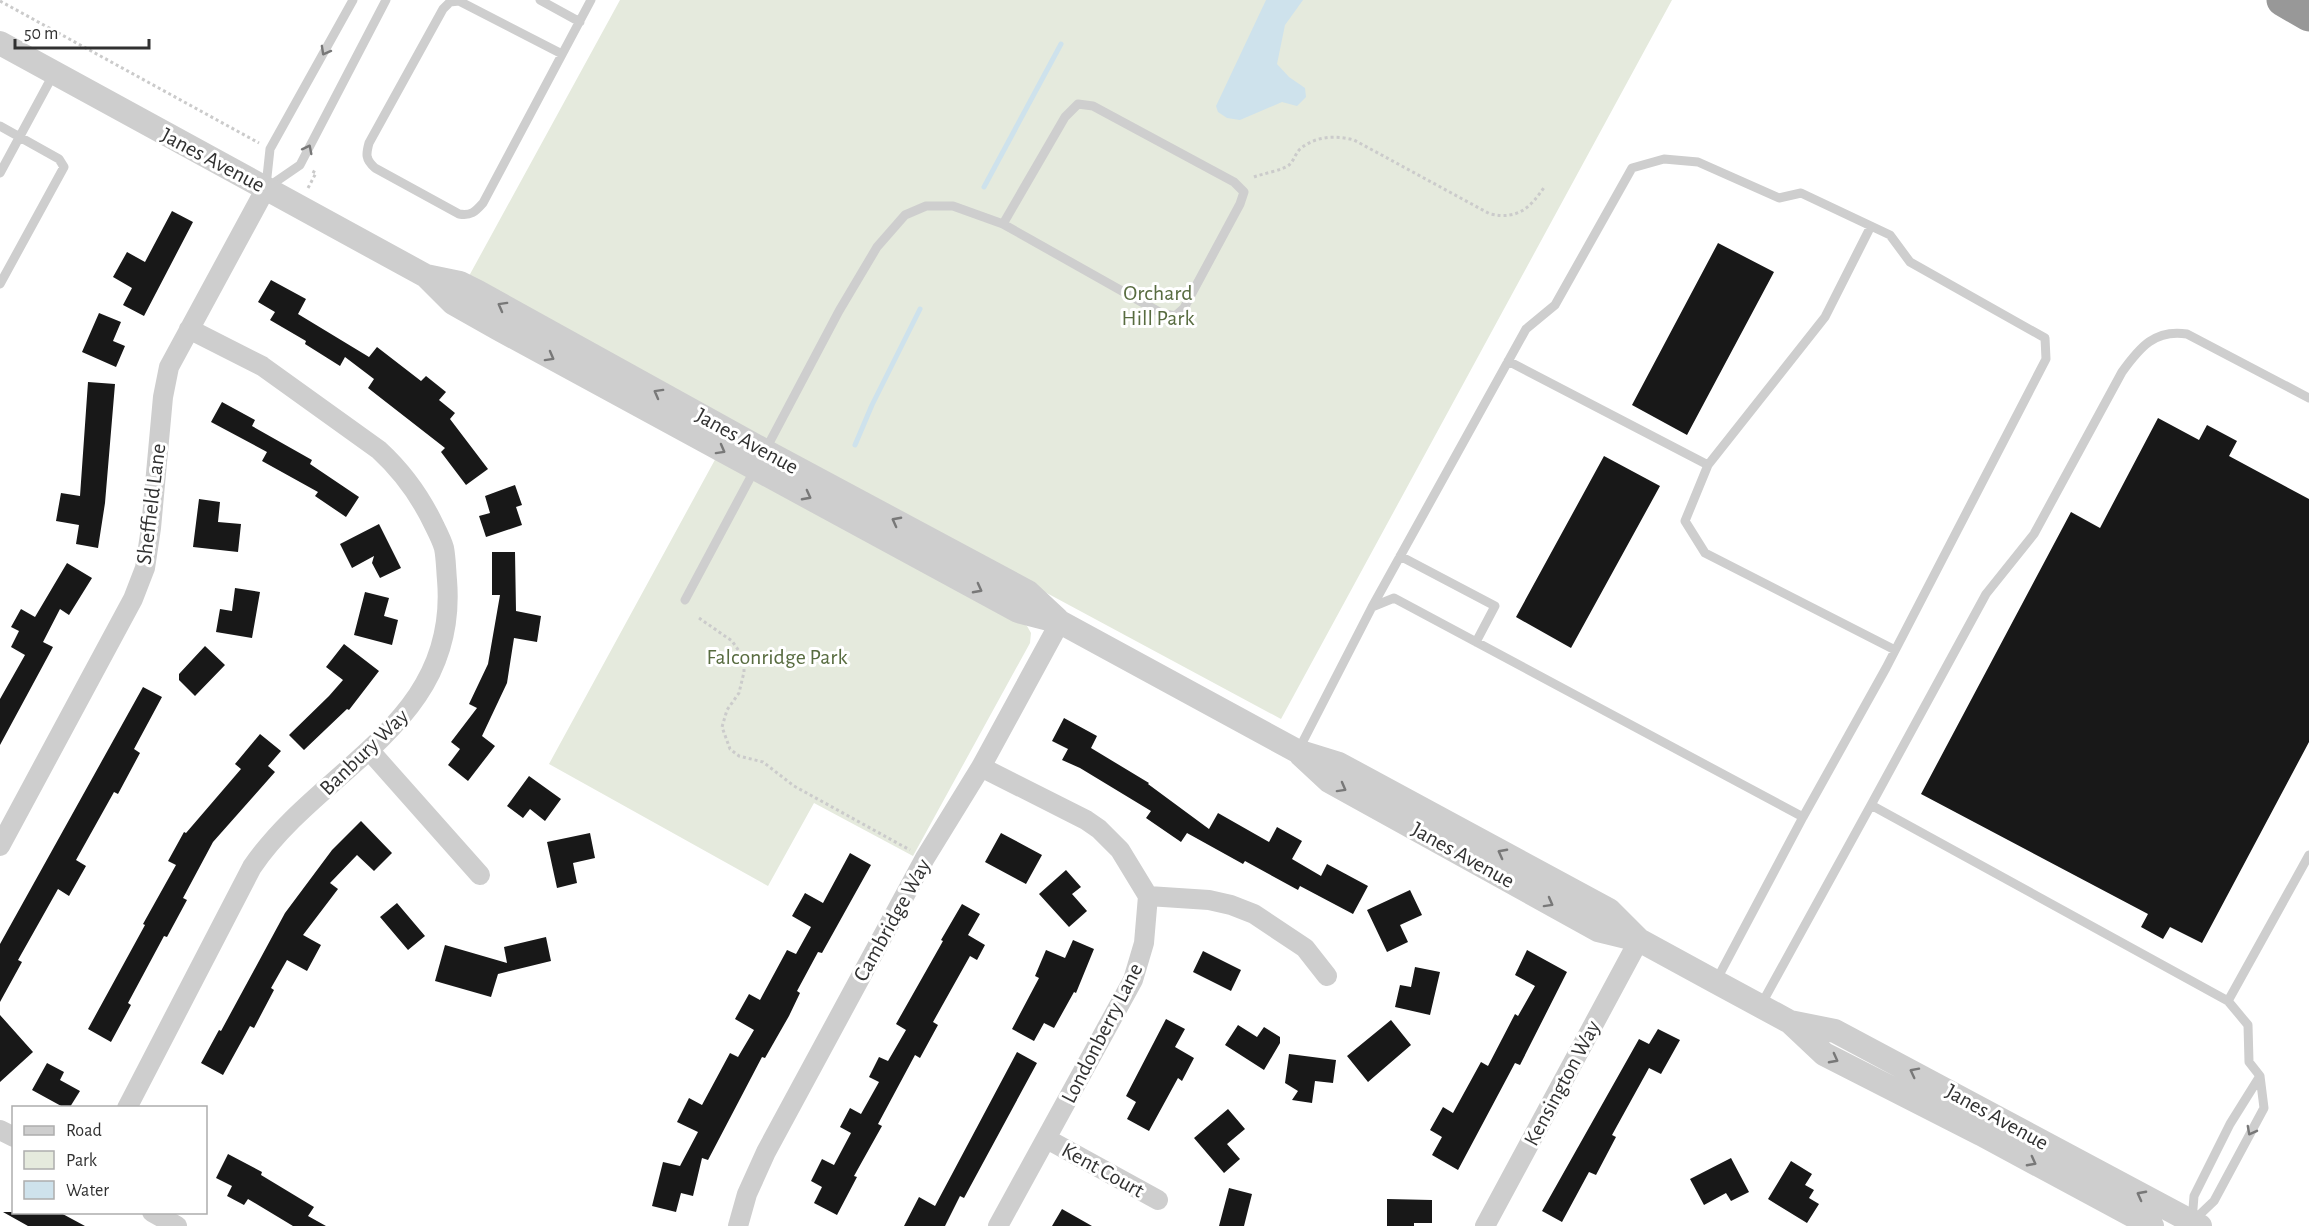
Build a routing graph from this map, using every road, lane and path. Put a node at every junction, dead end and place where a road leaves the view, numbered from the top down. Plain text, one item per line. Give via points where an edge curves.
1 (353, 0) edge
2 (386, 0) edge
3 (540, 0) edge
4 (591, 0) edge
5 (2283, 0) edge
6 (0, 1) edge
7 (2309, 15) edge
8 (579, 22) junction
9 (0, 43) edge
10 (562, 54) junction
11 (54, 73) junction
12 (0, 126) edge
13 (20, 136) junction
14 (270, 149) junction
15 (300, 165) junction
16 (0, 173) edge
17 (316, 173) dead end
18 (1254, 177) dead end
19 (1545, 186) dead end
20 (266, 188) junction
21 (1003, 224) junction
22 (1871, 226) junction
23 (0, 284) edge
24 (189, 329) junction
25 (1508, 361) junction
26 (2309, 398) edge
27 (760, 460) junction
28 (1708, 465) junction
29 (1400, 556) junction
30 (685, 600) dead end
31 (1372, 607) junction
32 (699, 618) dead end
33 (1060, 622) junction
34 (1476, 642) junction
35 (1895, 650) junction
36 (369, 750) junction
37 (1298, 751) junction
38 (981, 767) junction
39 (1871, 805) junction
40 (1803, 817) junction
41 (0, 846) edge
42 (2309, 855) edge
43 (925, 858) junction
44 (480, 875) dead end
45 (1148, 896) junction
46 (1639, 940) junction
47 (1327, 976) dead end
48 (1716, 981) junction
49 (2228, 1001) junction
50 (1760, 1006) junction
51 (1790, 1022) junction
52 (2260, 1076) junction
53 (128, 1106) edge
54 (1047, 1139) junction
55 (1158, 1200) dead end
56 (156, 1214) edge
57 (2194, 1225) edge
58 (177, 1226) edge
59 (738, 1226) edge
60 (998, 1226) edge
61 (1485, 1226) edge
62 (2152, 1226) edge

1 -> 14 lane
15 -> 2 lane
3 - 8 lane
4 - 8 lane
5 - 7 highway
6 - 14 path
8 - 10 lane
9 - 11 street, Janes Avenue
10 - 10 lane via 475,212 459,213 368,161 369,143 450,2 459,1
11 - 13 lane
11 - 20 street, Janes Avenue
12 - 13 lane
13 - 16 lane
13 - 23 lane via 59,159 64,167
14 - 20 lane
15 - 17 path
15 - 20 lane
18 - 19 path via 1289,165 1301,148 1313,142 1340,137 1354,140 1490,214 1516,214
20 - 24 street, Sheffield Lane
20 - 27 street, Janes Avenue via 426,276 453,303
21 - 21 lane via 1161,312 1175,316 1184,308 1244,192 1234,182 1094,106 1078,104 1065,117
21 - 27 lane via 953,206 927,206 905,215 877,247 844,302
22 - 25 lane via 1801,193 1779,198 1698,162 1664,159 1632,168 1555,305 1526,329
22 - 28 lane via 1825,317
22 - 35 lane via 1890,236 1910,262 2044,338 2046,359
24 - 36 street, Banbury Way via 262,366 379,450 411,484 444,546 447,618 436,662 414,702
24 - 41 street, Sheffield Lane via 169,367 163,397 145,568 133,599
25 - 28 lane
25 - 29 lane
26 - 39 lane via 2187,334 2161,335 2135,354 2034,534 1986,594
27 - 30 lane
27 - 33 street, Janes Avenue via 1018,610
28 - 35 lane via 1684,521 1705,553
29 - 31 lane
29 - 34 lane via 1495,606
31 - 34 lane via 1394,598
31 - 37 lane
32 - 43 path via 732,641 744,658 739,693 727,710 722,727 730,749 739,756 763,762 794,786
33 - 37 street, Janes Avenue
33 - 38 street, Cambridge Way
34 - 40 lane
35 - 40 lane
36 - 44 street
36 - 53 street, Banbury Way via 279,832 252,867
37 - 46 street, Janes Avenue via 1329,781 1598,930
38 - 43 street, Cambridge Way
38 - 45 street via 1099,829 1120,850
39 - 49 lane
39 - 50 lane
40 - 48 lane
42 - 49 lane
43 - 59 street, Cambridge Way via 762,1160
45 - 47 street via 1209,900 1254,914 1305,948
45 - 54 street, Londonberry Lane via 1144,943 1132,980
46 - 48 street, Janes Avenue
46 - 61 street, Kensington Way
48 - 50 street, Janes Avenue
49 - 52 lane via 2248,1025 2249,1062
50 - 51 street, Janes Avenue
57 -> 51 street, Janes Avenue via 1835,1031
51 -> 62 street, Janes Avenue via 1824,1054
52 - 57 lane via 2229,1124 2194,1196
52 -> 57 lane via 2264,1108 2214,1202
54 - 55 street, Kent Court
54 - 60 street, Londonberry Lane
56 - 58 street

